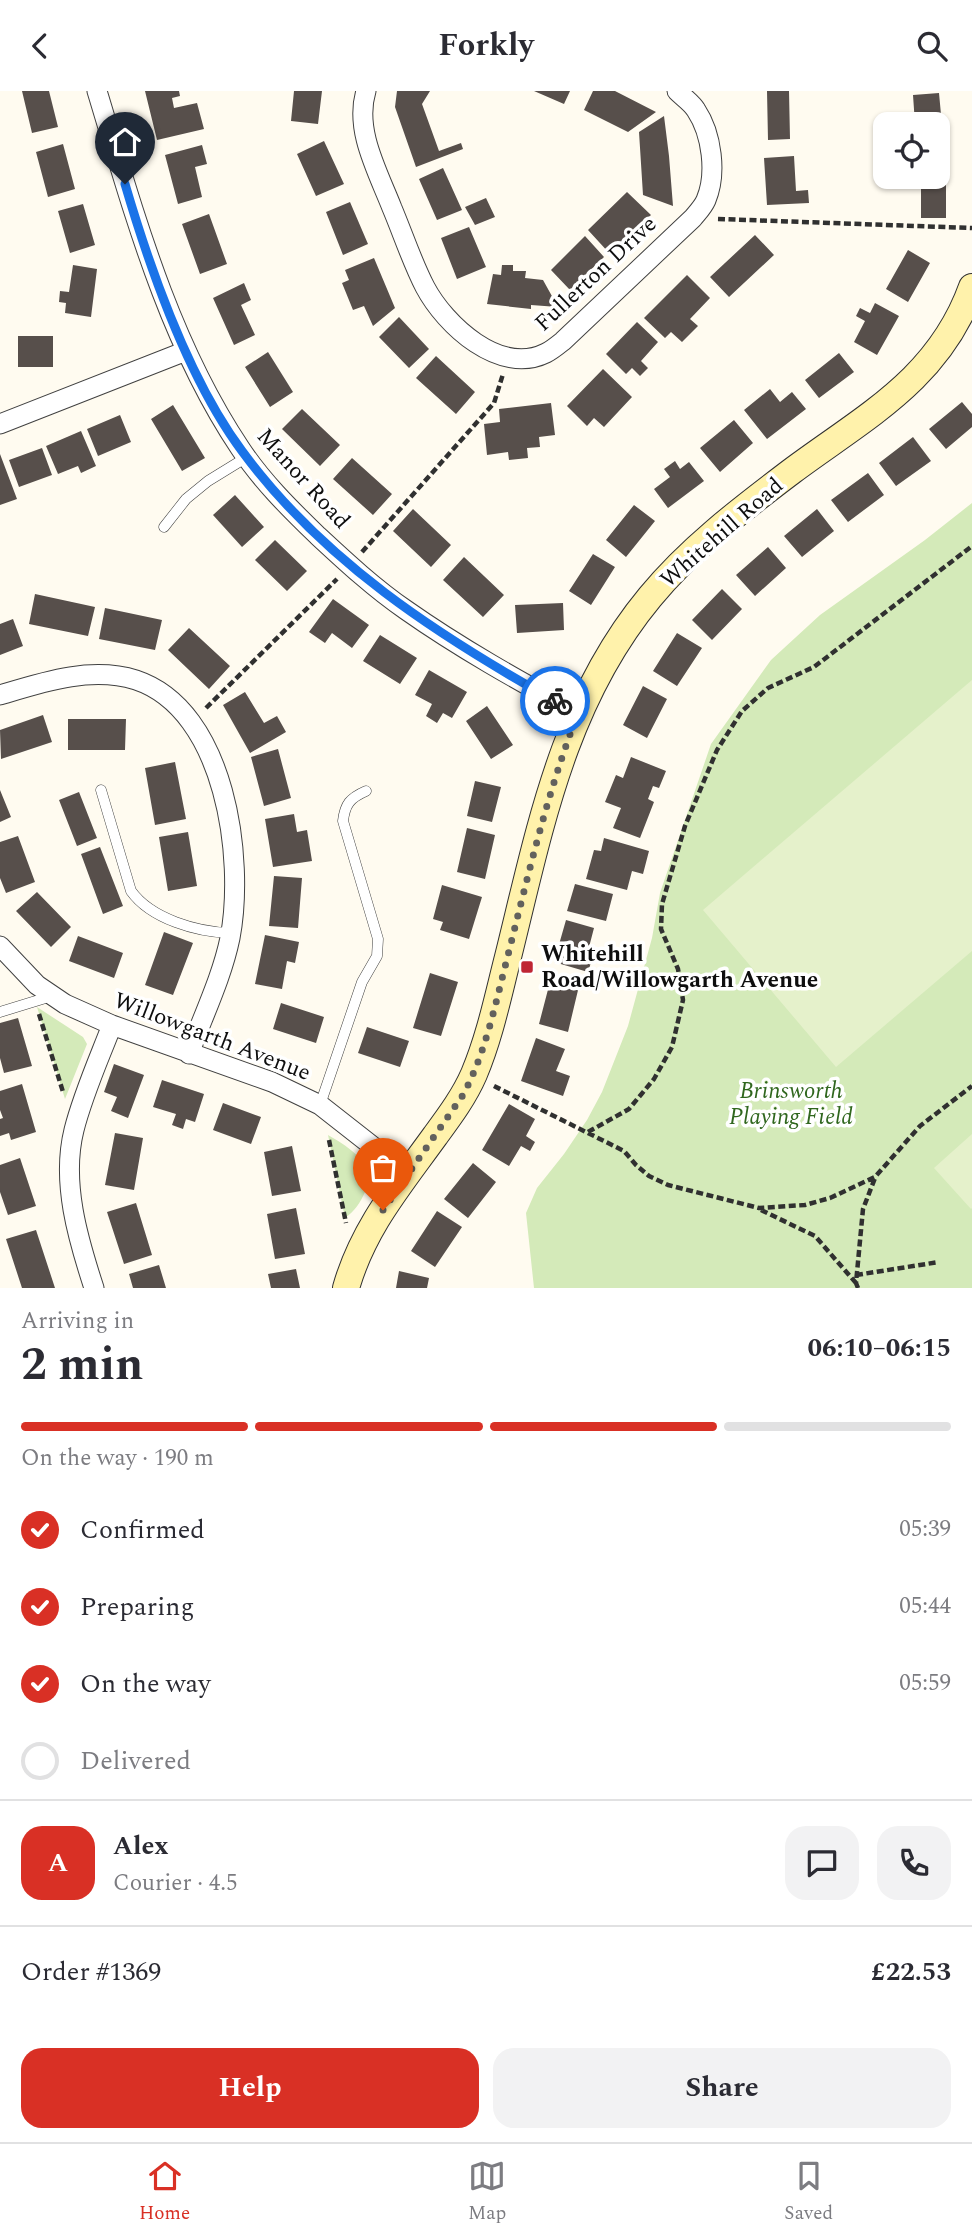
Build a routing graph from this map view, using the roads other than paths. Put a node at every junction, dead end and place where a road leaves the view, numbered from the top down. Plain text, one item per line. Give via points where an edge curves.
1 (97, 91) edge
2 (366, 91) edge
3 (677, 91) edge
4 (972, 287) edge
5 (186, 351) junction
6 (0, 424) edge
7 (247, 457) junction
8 (164, 527) dead end
9 (0, 695) edge
10 (578, 713) junction
11 (101, 790) dead end
12 (366, 791) dead end
13 (230, 933) junction
14 (0, 946) edge
15 (44, 999) junction
16 (0, 1012) edge
17 (112, 1025) junction
18 (189, 1054) junction
19 (320, 1105) junction
20 (408, 1174) junction
21 (349, 1278) edge
22 (94, 1288) edge

1 - 5 street, Manor Road via 139,231
2 - 3 street, Fullerton Drive via 363,126 426,289 462,334 481,347 528,358 563,341 693,218 705,201 711,178 706,129 696,109
4 - 10 street, Whitehill Road via 946,341 905,388 721,528 652,594 600,669
5 - 6 street
5 - 7 street, Manor Road
7 - 8 lane via 186,499
7 - 10 street, Manor Road via 295,514 405,609
9 - 13 street via 42,682 101,674 135,680 176,705 218,774 235,896
10 - 20 street, Whitehill Road via 552,786 491,1027 473,1076
11 - 13 lane via 138,901 194,928
12 - 19 lane via 345,805 343,821 377,939 377,956 362,982
13 - 18 street
14 - 15 street, Willowgarth Avenue via 37,985
15 - 16 lane
15 - 17 street, Willowgarth Avenue
17 - 18 street, Willowgarth Avenue
17 - 22 street via 73,1133 70,1165 72,1205
18 - 19 street, Willowgarth Avenue via 272,1082
19 - 20 street, Willowgarth Avenue
20 - 21 street, Whitehill Road via 370,1228

